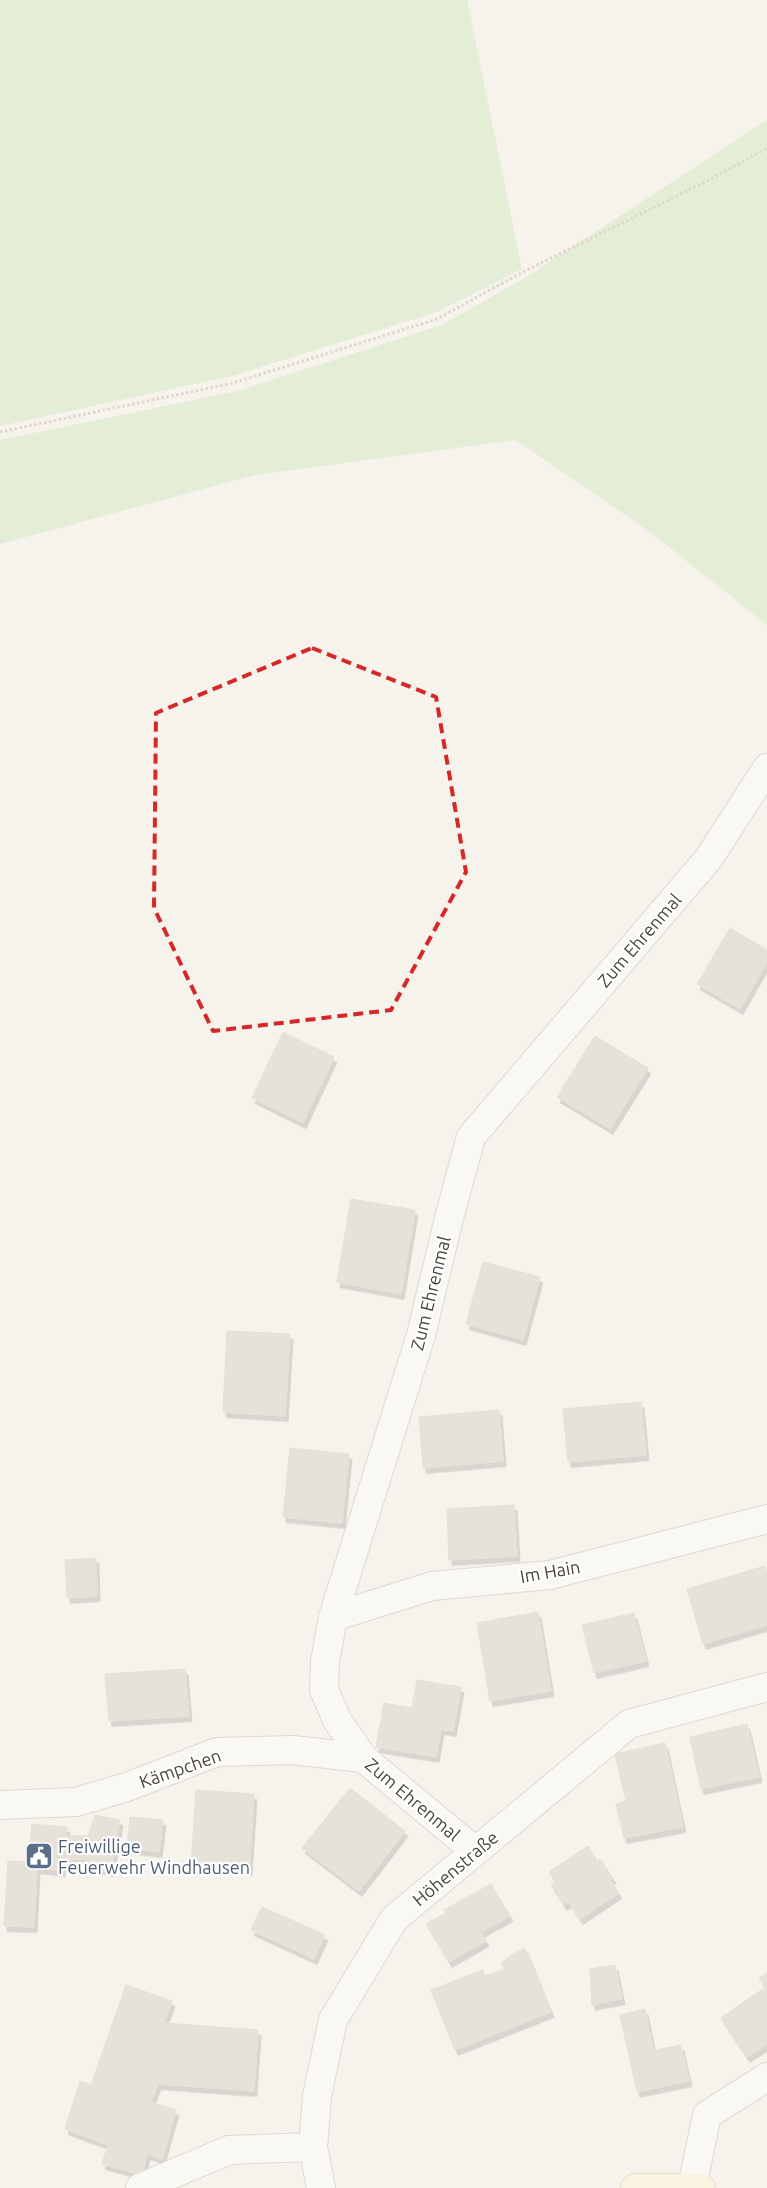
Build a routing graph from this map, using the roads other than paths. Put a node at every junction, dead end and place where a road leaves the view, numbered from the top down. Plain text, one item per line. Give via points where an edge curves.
1 (767, 768) edge
2 (767, 1519) edge
3 (333, 1617) junction
4 (767, 1687) edge
5 (363, 1758) junction
6 (0, 1805) edge
7 (474, 1850) junction
8 (767, 2077) edge
9 (312, 2147) junction
10 (697, 2187) edge
11 (140, 2188) edge
12 (321, 2188) edge
13 (635, 2188) edge

1 - 3 street, Zum Ehrenmal via 709,858 471,1137 421,1336
2 - 3 street, Im Hain via 550,1575 432,1586
3 - 5 street, Zum Ehrenmal via 324,1690 337,1720
4 - 7 street, Höhenstraße via 629,1724
5 - 6 street, Kämpchen via 293,1750 217,1752 127,1787 76,1802
5 - 7 street, Zum Ehrenmal
7 - 9 street, Höhenstraße via 394,1918 333,2020
8 - 10 street via 707,2115
9 - 11 street via 229,2150
9 - 12 street, Höhenstraße
10 - 13 main road

